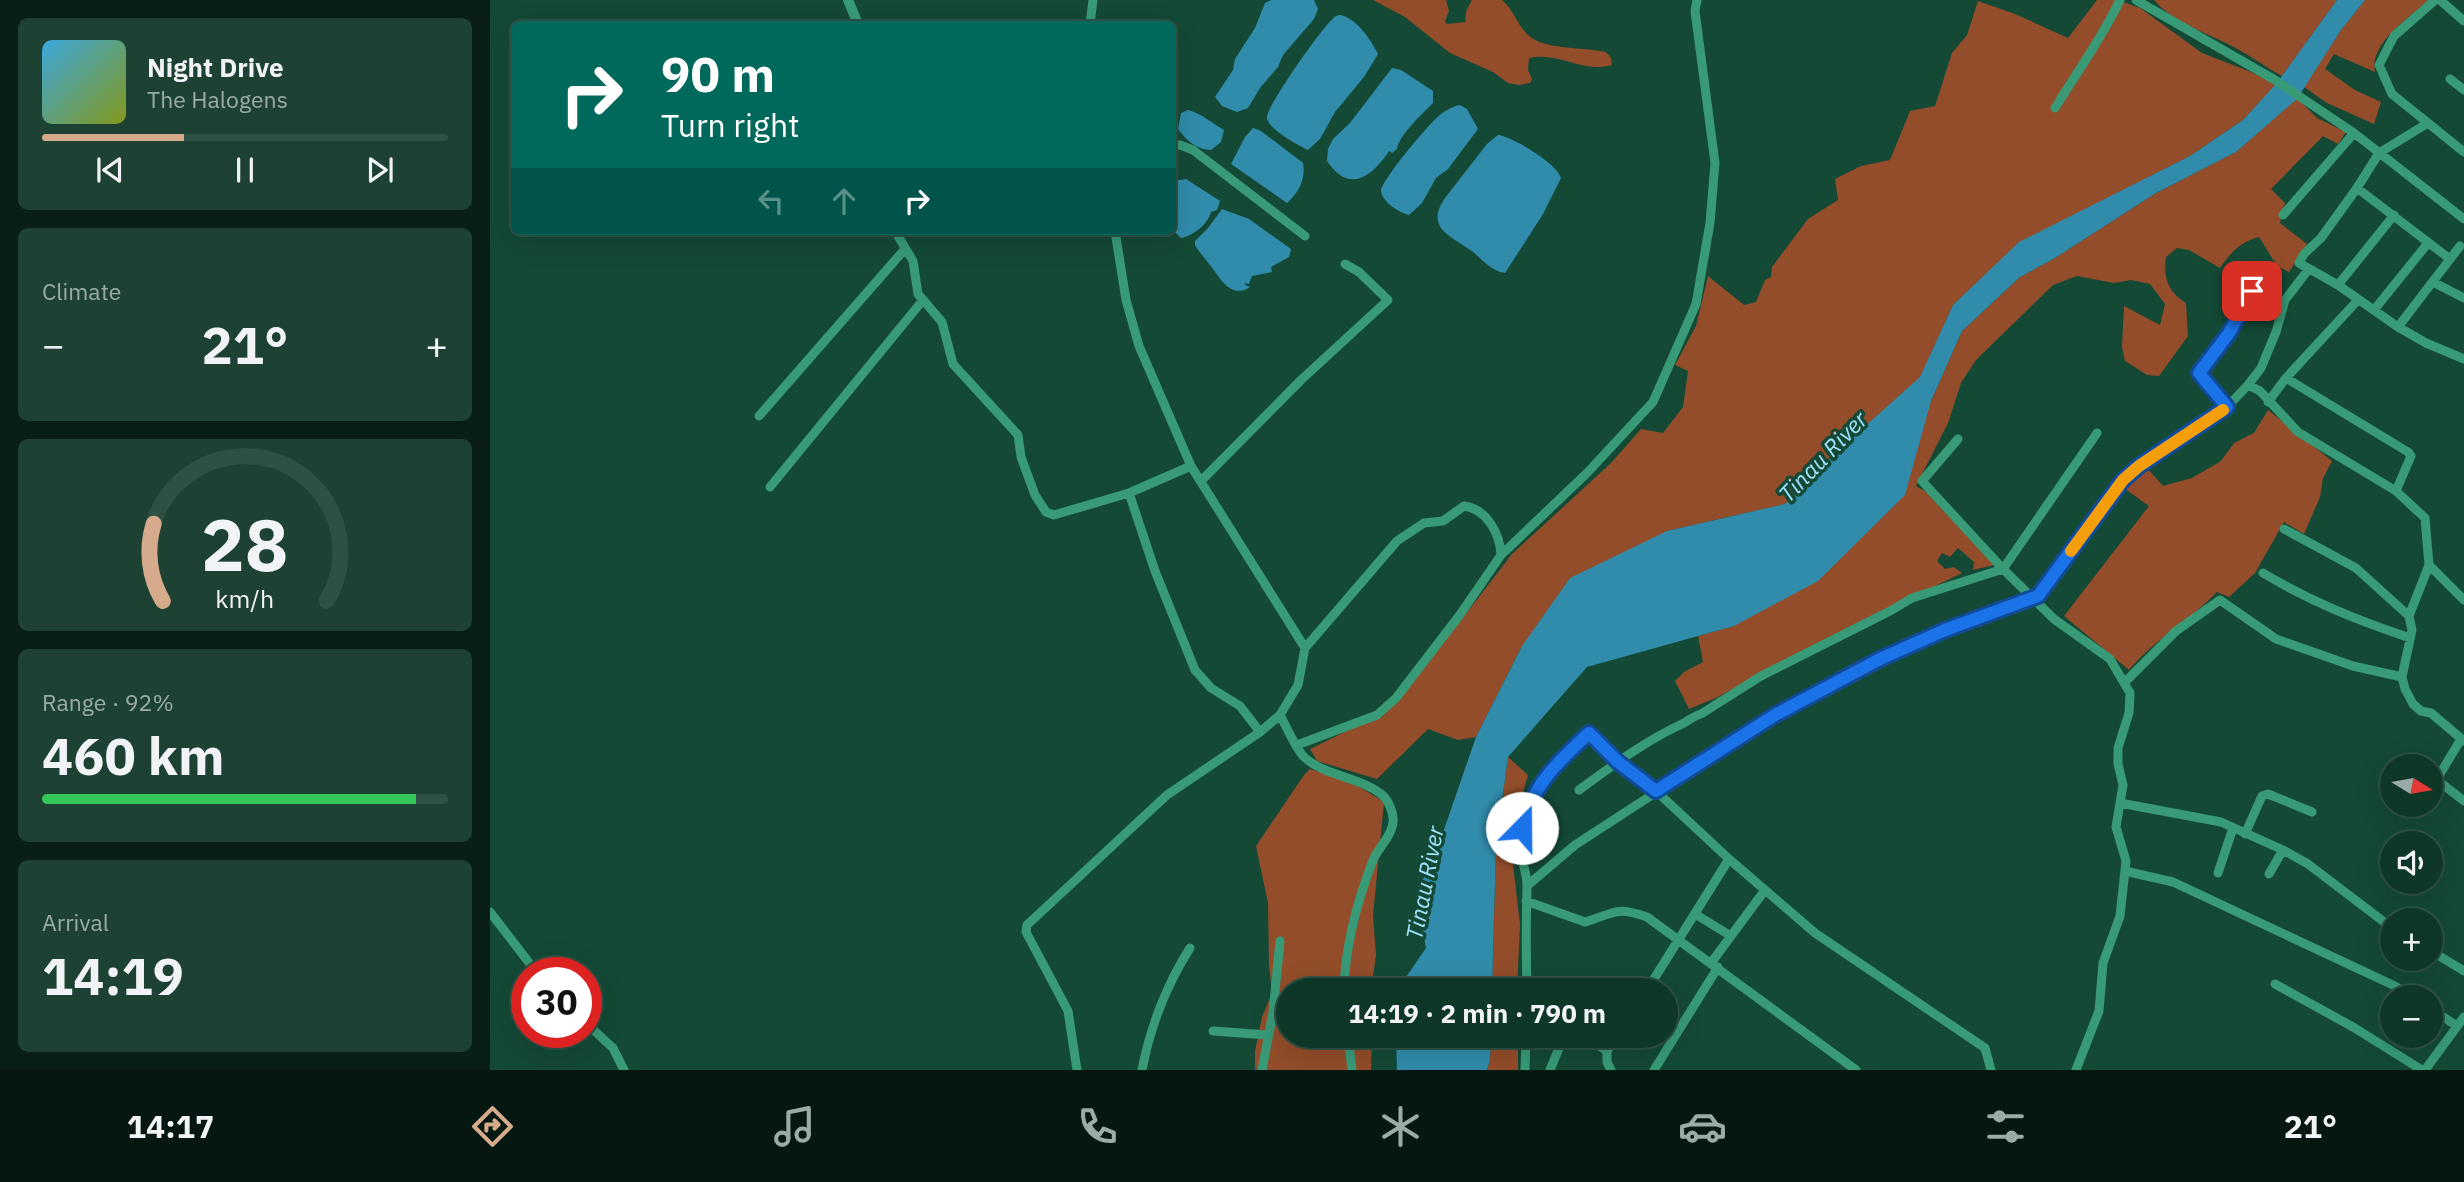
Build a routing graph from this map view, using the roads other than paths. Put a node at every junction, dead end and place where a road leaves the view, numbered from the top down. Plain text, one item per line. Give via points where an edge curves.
1 (849, 0) edge
2 (1093, 0) edge
3 (1697, 0) edge
4 (2120, 0) edge
5 (2136, 0) edge
6 (2437, 0) edge
7 (857, 21) edge
8 (1090, 21) edge
9 (2464, 21) edge
10 (2450, 79) dead end
11 (2464, 90) edge
12 (2055, 108) dead end
13 (2428, 123) junction
14 (2354, 133) junction
15 (1176, 146) edge
16 (2464, 152) edge
17 (2379, 153) junction
18 (2357, 188) junction
19 (2283, 215) dead end
20 (2394, 215) junction
21 (2464, 219) edge
22 (897, 235) edge
23 (1116, 235) edge
24 (1305, 236) dead end
25 (2428, 243) junction
26 (2460, 246) dead end
27 (905, 249) junction
28 (2451, 259) junction
29 (1345, 264) dead end
30 (2308, 270) junction
31 (2433, 282) junction
32 (2338, 285) junction
33 (2252, 291) dead end
34 (2464, 298) edge
35 (923, 300) junction
36 (2358, 300) junction
37 (2374, 310) junction
38 (2398, 327) junction
39 (2464, 359) edge
40 (2286, 378) junction
41 (2248, 385) junction
42 (2268, 402) junction
43 (2227, 407) junction
44 (759, 416) dead end
45 (2097, 433) dead end
46 (1958, 439) dead end
47 (1191, 466) junction
48 (1201, 481) junction
49 (771, 487) dead end
50 (2396, 491) junction
51 (1129, 493) junction
52 (2284, 529) dead end
53 (1501, 555) junction
54 (2429, 565) junction
55 (2003, 569) junction
56 (2263, 573) dead end
57 (2033, 598) junction
58 (2464, 600) edge
59 (2409, 615) junction
60 (2410, 638) junction
61 (1306, 648) junction
62 (2402, 677) junction
63 (2124, 683) junction
64 (1280, 715) junction
65 (1260, 732) junction
66 (2463, 740) edge
67 (1297, 745) junction
68 (1618, 762) junction
69 (2443, 770) edge
70 (2443, 789) edge
71 (1579, 790) dead end
72 (1656, 791) junction
73 (2464, 801) edge
74 (2120, 803) junction
75 (2312, 812) dead end
76 (2233, 828) junction
77 (2245, 834) junction
78 (2283, 850) junction
79 (1730, 859) junction
80 (2125, 871) junction
81 (2218, 873) dead end
82 (2269, 874) dead end
83 (1528, 885) junction
84 (1765, 890) junction
85 (1526, 901) junction
86 (490, 912) edge
87 (1695, 915) junction
88 (2380, 919) edge
89 (1731, 936) junction
90 (1280, 941) dead end
91 (1679, 942) junction
92 (1191, 948) dead end
93 (525, 957) edge
94 (2443, 958) edge
95 (1714, 965) junction
96 (2464, 971) edge
97 (1344, 978) edge
98 (1527, 978) edge
99 (1655, 978) edge
100 (2275, 984) dead end
101 (2393, 985) edge
102 (2443, 1017) edge
103 (2464, 1017) edge
104 (2457, 1026) junction
105 (1213, 1031) dead end
106 (1268, 1035) junction
107 (602, 1038) edge
108 (1349, 1048) edge
109 (1526, 1048) edge
110 (1559, 1048) edge
111 (1603, 1048) edge
112 (1609, 1048) edge
113 (1607, 1051) junction
114 (624, 1070) edge
115 (1077, 1070) edge
116 (1142, 1070) edge
117 (1262, 1070) edge
118 (1352, 1070) edge
119 (1525, 1070) edge
120 (1550, 1070) edge
121 (1611, 1070) edge
122 (1654, 1070) edge
123 (1856, 1070) edge
124 (1991, 1070) edge
125 (2076, 1070) edge
126 (2423, 1070) edge

1 - 7 street
2 - 8 street
3 - 53 street via 1714,163 1710,223 1696,304 1653,402
4 - 12 street
5 - 14 street via 2275,80
6 - 9 street
6 - 13 street via 2394,36 2379,65 2392,94
10 - 11 street
13 - 16 street
13 - 17 street
14 - 17 street
14 - 19 street
15 - 24 street via 1193,150
17 - 18 street
17 - 21 street
18 - 20 street
18 - 30 street via 2304,254 2299,263
20 - 25 street
20 - 32 street
22 - 27 street
23 - 47 street via 1139,346
25 - 28 street
25 - 37 street
26 - 28 street
27 - 35 street via 913,261 915,288
27 - 44 street
28 - 31 street
29 - 48 street via 1388,300
30 - 32 street
30 - 41 street via 2285,300 2261,368
31 - 34 street
31 - 38 street
32 - 36 street
33 - 43 street via 2199,373
35 - 49 street
35 - 51 street via 942,322 955,369 1018,435 1021,457 1046,512 1054,515
36 - 37 street
36 - 40 street
37 - 38 street
38 - 39 street
40 - 42 street
40 - 50 street via 2408,452 2411,456
41 - 42 street
41 - 43 street
42 - 50 street via 2298,432
43 - 57 street via 2123,480
45 - 55 street
46 - 55 street via 1922,481
47 - 48 street
47 - 51 street
48 - 61 street
50 - 54 street via 2426,518
51 - 65 street via 1195,670 1211,688 1240,706
52 - 59 street via 2356,568
53 - 61 street via 1500,540 1491,523 1472,507 1464,506 1443,521 1424,523 1397,541
53 - 67 street via 1384,710
54 - 58 street
54 - 59 street
55 - 57 street
55 - 68 street via 1913,598 1761,676
56 - 60 street via 2346,616
57 - 63 street via 2110,659
57 - 72 street via 1880,659 1775,715
59 - 60 street
60 - 62 street
61 - 64 street via 1298,685
62 - 63 street via 2353,666 2276,639 2220,600 2176,631
62 - 66 street via 2413,704 2431,712
63 - 74 street via 2131,704 2118,748 2123,785
64 - 65 street
64 - 67 street
65 - 115 street via 1167,795 1027,925 1026,932 1068,1011
66 - 69 street
67 - 97 street via 1302,756 1315,764 1385,796 1394,819 1374,858 1353,921
68 - 71 street
68 - 72 street
68 - 83 street via 1589,733 1551,768 1526,811 1522,828 1520,848
70 - 73 street
72 - 79 street
72 - 83 street via 1575,845
74 - 76 street
74 - 80 street via 2116,827
75 - 77 street via 2268,794 2262,796
76 - 77 street
76 - 81 street
77 - 78 street
78 - 82 street
78 - 88 street
79 - 84 street
79 - 87 street
80 - 101 street via 2173,882 2212,898
80 - 125 street via 2120,916 2103,963 2099,1012
83 - 85 street
84 - 89 street
84 - 124 street via 1815,933 1985,1048
85 - 91 street via 1585,922 1626,910 1647,917
85 - 98 street
86 - 93 street
87 - 89 street
87 - 91 street
89 - 95 street
90 - 106 street
91 - 95 street
91 - 99 street
92 - 116 street via 1158,1012
94 - 96 street
95 - 122 street
95 - 123 street
100 - 126 street
102 - 104 street
103 - 104 street
104 - 126 street
105 - 106 street
106 - 117 street
107 - 114 street
108 - 118 street
109 - 119 street
110 - 120 street
111 - 113 street
112 - 113 street
113 - 121 street

